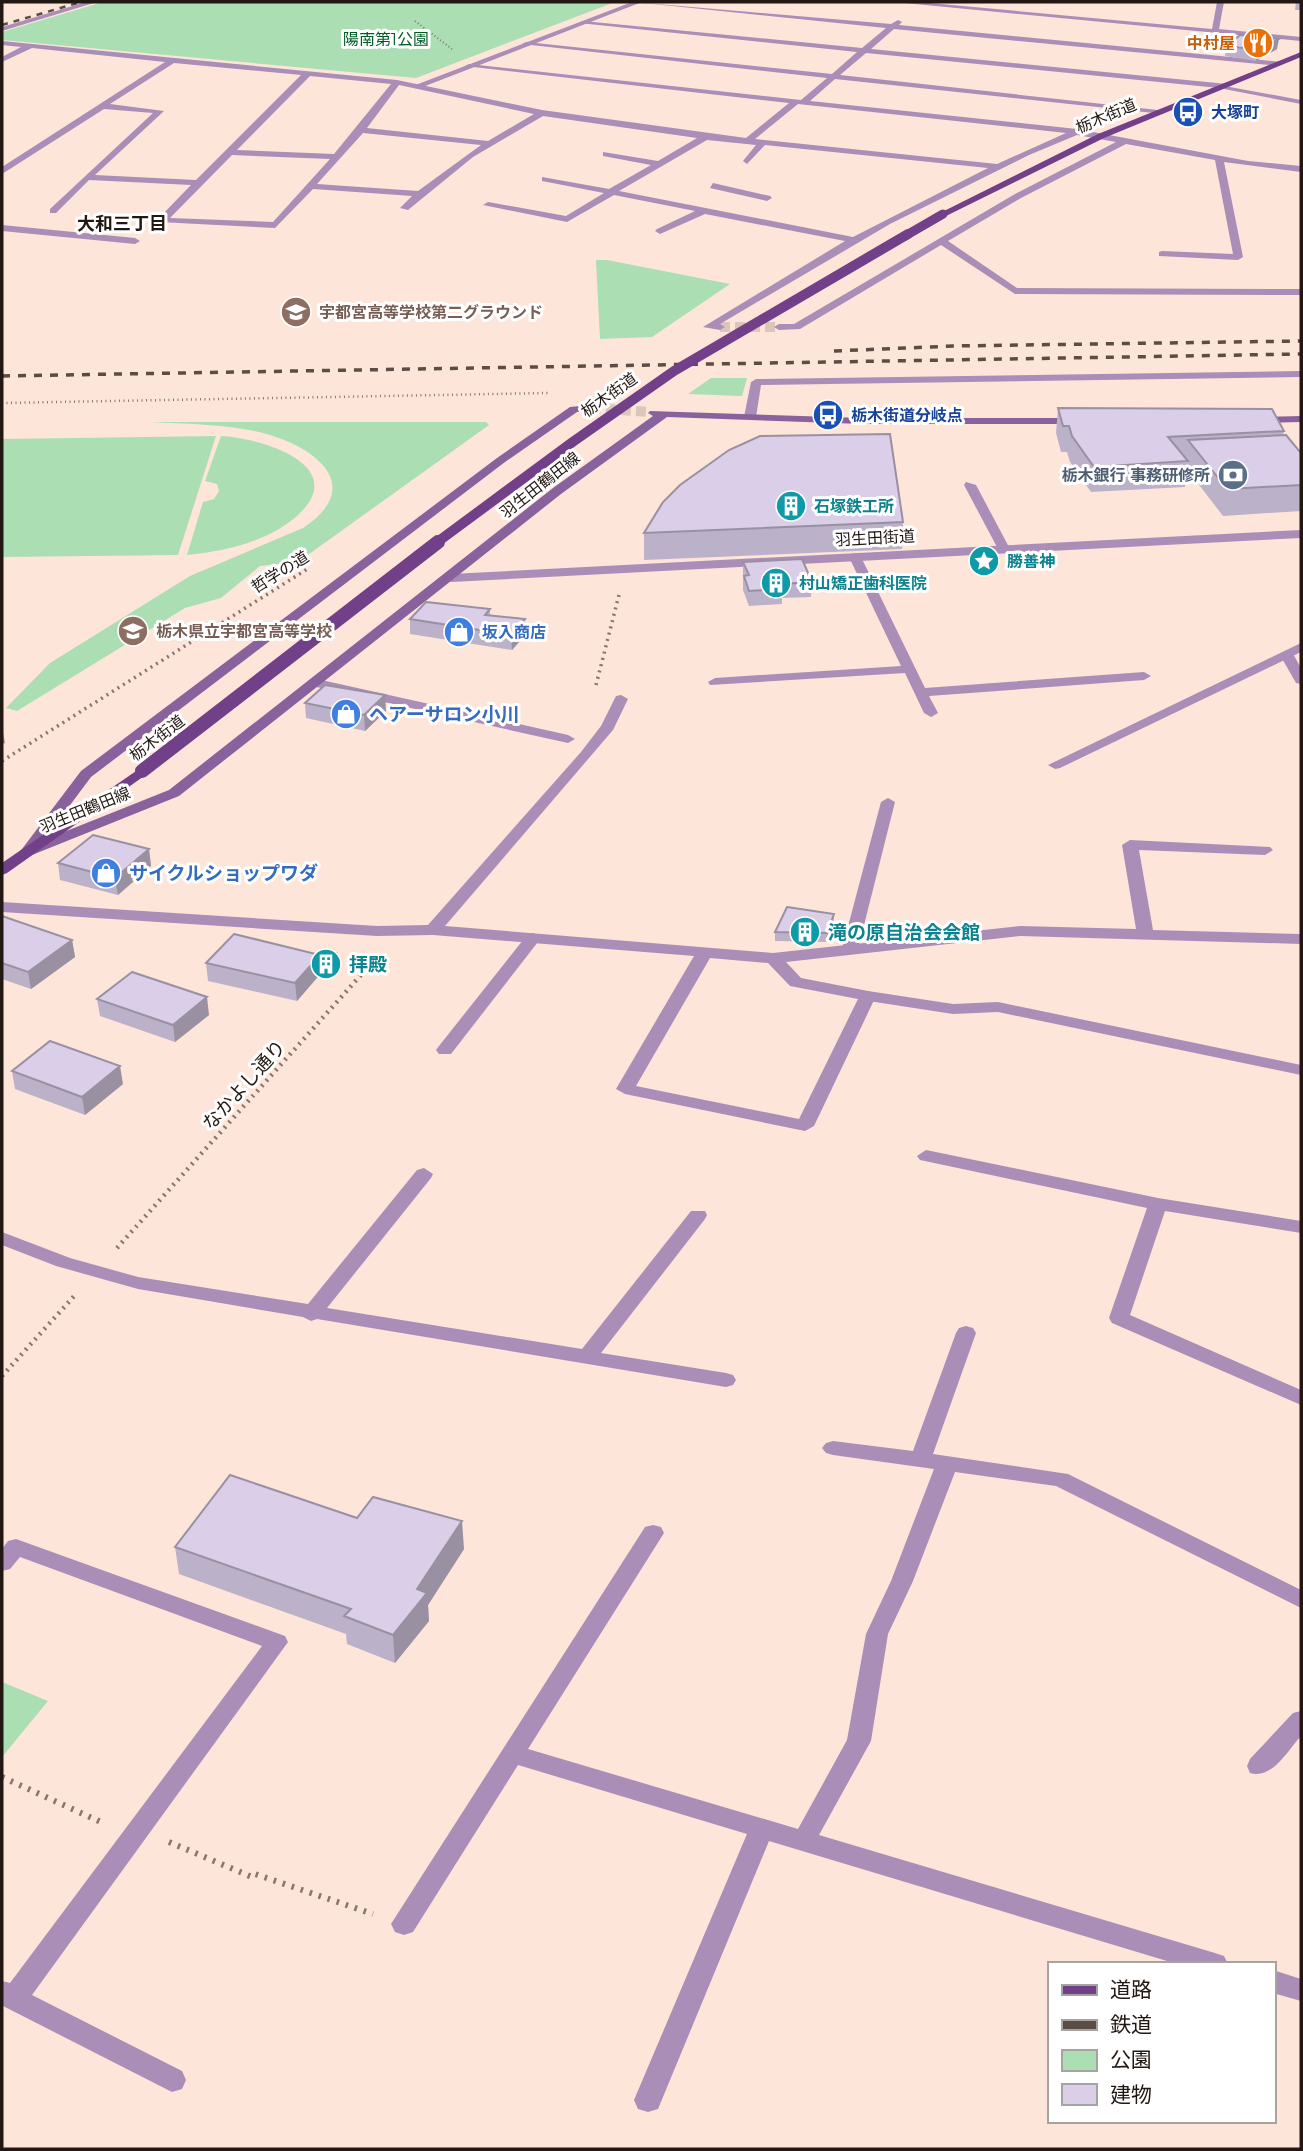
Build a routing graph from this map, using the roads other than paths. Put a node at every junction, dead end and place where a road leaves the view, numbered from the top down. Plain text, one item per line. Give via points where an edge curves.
1 (93, 2) edge
2 (638, 2) edge
3 (898, 2) edge
4 (1221, 2) edge
5 (921, 3) edge
6 (911, 11) dead end
7 (902, 18) dead end
8 (583, 23) junction
9 (894, 26) junction
10 (2, 29) edge
11 (1215, 30) junction
12 (1301, 39) edge
13 (2, 43) edge
14 (526, 44) junction
15 (30, 46) junction
16 (864, 50) junction
17 (1301, 54) edge
18 (2, 60) edge
19 (173, 60) junction
20 (1279, 64) junction
21 (469, 66) junction
22 (309, 72) junction
23 (834, 75) junction
24 (397, 82) junction
25 (417, 86) junction
26 (1225, 87) junction
27 (800, 101) junction
28 (1301, 102) edge
29 (102, 106) junction
30 (1163, 111) junction
31 (541, 113) junction
32 (361, 130) junction
33 (1077, 132) junction
34 (706, 136) junction
35 (1101, 136) junction
36 (748, 140) junction
37 (1125, 141) junction
38 (763, 142) junction
39 (486, 143) junction
40 (228, 152) junction
41 (606, 154) dead end
42 (336, 157) junction
43 (1219, 159) junction
44 (747, 161) dead end
45 (659, 164) junction
46 (996, 166) junction
47 (1301, 169) edge
48 (2, 171) edge
49 (87, 177) junction
50 (545, 179) dead end
51 (197, 183) junction
52 (309, 186) junction
53 (713, 186) dead end
54 (613, 191) junction
55 (744, 192) junction
56 (420, 194) junction
57 (767, 198) dead end
58 (732, 199) dead end
59 (488, 205) dead end
60 (720, 205) dead end
61 (405, 208) dead end
62 (53, 211) dead end
63 (706, 211) junction
64 (2, 228) edge
65 (660, 231) dead end
66 (853, 240) junction
67 (941, 241) junction
68 (135, 242) dead end
69 (1161, 254) dead end
70 (1301, 292) edge
71 (720, 327) dead end
72 (779, 327) tunnel mouth
73 (1301, 374) edge
74 (591, 408) tunnel mouth
75 (750, 417) junction
76 (1301, 419) edge
77 (1248, 420) edge
78 (1088, 421) edge
79 (970, 485) dead end
80 (1301, 534) edge
81 (1004, 549) junction
82 (855, 557) junction
83 (451, 578) junction
84 (1301, 647) edge
85 (1287, 654) junction
86 (910, 669) junction
87 (1144, 676) dead end
88 (1301, 680) edge
89 (715, 682) dead end
90 (317, 683) junction
91 (921, 692) junction
92 (621, 699) dead end
93 (931, 713) dead end
94 (568, 739) dead end
95 (1055, 765) dead end
96 (888, 802) dead end
97 (1265, 850) dead end
98 (27, 852) junction
99 (2, 870) edge
100 (2, 907) edge
101 (433, 930) junction
102 (1145, 933) junction
103 (533, 938) junction
104 (1301, 939) edge
105 (850, 949) junction
106 (705, 952) junction
107 (773, 958) junction
108 (868, 996) junction
109 (445, 1050) dead end
110 (1301, 1070) edge
111 (926, 1156) dead end
112 (424, 1174) dead end
113 (1158, 1204) junction
114 (698, 1214) dead end
115 (1301, 1227) edge
116 (2, 1238) edge
117 (311, 1314) junction
118 (967, 1333) dead end
119 (586, 1358) junction
120 (726, 1380) dead end
121 (1301, 1398) edge
122 (833, 1448) dead end
123 (920, 1460) junction
124 (947, 1464) junction
125 (653, 1533) dead end
126 (2, 1563) edge
127 (1301, 1600) edge
128 (1301, 1720) edge
129 (511, 1753) junction
130 (1259, 1766) dead end
131 (762, 1828) junction
132 (804, 1840) junction
133 (404, 1924) road end
134 (1208, 1962) edge
135 (1275, 1982) edge
136 (1301, 1990) edge
137 (8, 1996) edge
138 (172, 2080) dead end
139 (648, 2100) dead end

1 - 10 street
2 - 8 street
2 - 9 street
3 - 5 street
4 - 11 street
5 - 6 street
5 - 11 street via 1070,13
7 - 9 street
8 - 14 street
8 - 16 street
9 - 16 street
9 - 20 street
11 - 12 street
13 - 15 street
14 - 21 street
14 - 23 street
15 - 18 street
15 - 19 street
16 - 23 street
16 - 26 street
17 - 20 main road, 栃木街道
19 - 22 street
19 - 29 street
20 - 26 main road, 栃木街道
21 - 25 street
21 - 27 street
22 - 24 street
22 - 40 street
23 - 27 street
23 - 30 street
24 - 25 street
24 - 32 street
25 - 31 street
26 - 28 street
26 - 30 main road, 栃木街道
27 - 33 street
27 - 36 street
29 - 48 street
29 - 49 street via 160,111
30 - 35 main road, 栃木街道
31 - 34 street
31 - 39 street
32 - 39 street
32 - 42 street
33 - 35 street
33 - 46 street
34 - 36 street
34 - 45 street
35 - 37 street
35 - 98 main road, 栃木街道, bridge via 943,214 639,395 142,771
36 - 38 street
37 - 43 street
37 - 67 street via 1018,195
38 - 44 street
38 - 46 street
39 - 56 street
40 - 42 street
40 - 51 street
41 - 45 street
42 - 52 street
43 - 47 street
43 - 69 street via 1238,257
45 - 54 street
46 - 66 street
49 - 51 street
49 - 62 street
50 - 54 street
51 - 52 street via 162,220 275,225
52 - 56 street
53 - 55 street
54 - 59 street via 567,219
54 - 63 street
55 - 57 street
55 - 58 street
56 - 61 street
60 - 63 street
63 - 65 street
63 - 66 street
64 - 68 street
66 - 71 street via 708,327
67 - 70 street via 1015,291
67 - 72 street via 796,327
73 - 75 street via 756,382
74 - 98 main road, 羽生田鶴田線 via 574,409 501,460 86,774
75 - 78 main road, 羽生田鶴田線
75 - 83 main road, 羽生田鶴田線 via 658,413
76 - 77 main road
79 - 81 street
80 - 81 street, 羽生田街道
81 - 82 street, 羽生田街道
82 - 83 street, 羽生田街道
82 - 86 street
83 - 90 main road, 羽生田鶴田線
84 - 85 street
85 - 88 street
85 - 95 street
86 - 89 street
86 - 91 street
87 - 91 street
90 - 94 street
90 - 98 main road, 羽生田鶴田線 via 174,793
91 - 93 street
92 - 101 street via 608,727 586,755
96 - 105 street
97 - 102 street via 1130,845
98 - 99 main road, 栃木街道
100 - 101 street via 377,931
101 - 103 street
102 - 104 street
102 - 105 street via 1020,931
103 - 106 street
103 - 109 street
105 - 107 street
106 - 107 street
106 - 108 street via 625,1089 805,1126
107 - 108 street via 796,982
108 - 110 street via 953,1009 998,1007
111 - 113 street
112 - 117 street
113 - 115 street
113 - 121 street via 1119,1318
114 - 119 street
116 - 117 street via 63,1262 138,1283
117 - 119 street
118 - 123 street
119 - 120 street
122 - 123 street
123 - 124 street
124 - 127 street via 1060,1479
124 - 132 street via 877,1634 859,1741
125 - 129 street
126 - 137 street via 16,1546 277,1642
128 - 130 street
129 - 131 street
129 - 133 street
131 - 132 street
131 - 139 street
132 - 134 street
135 - 136 street
137 - 138 street

